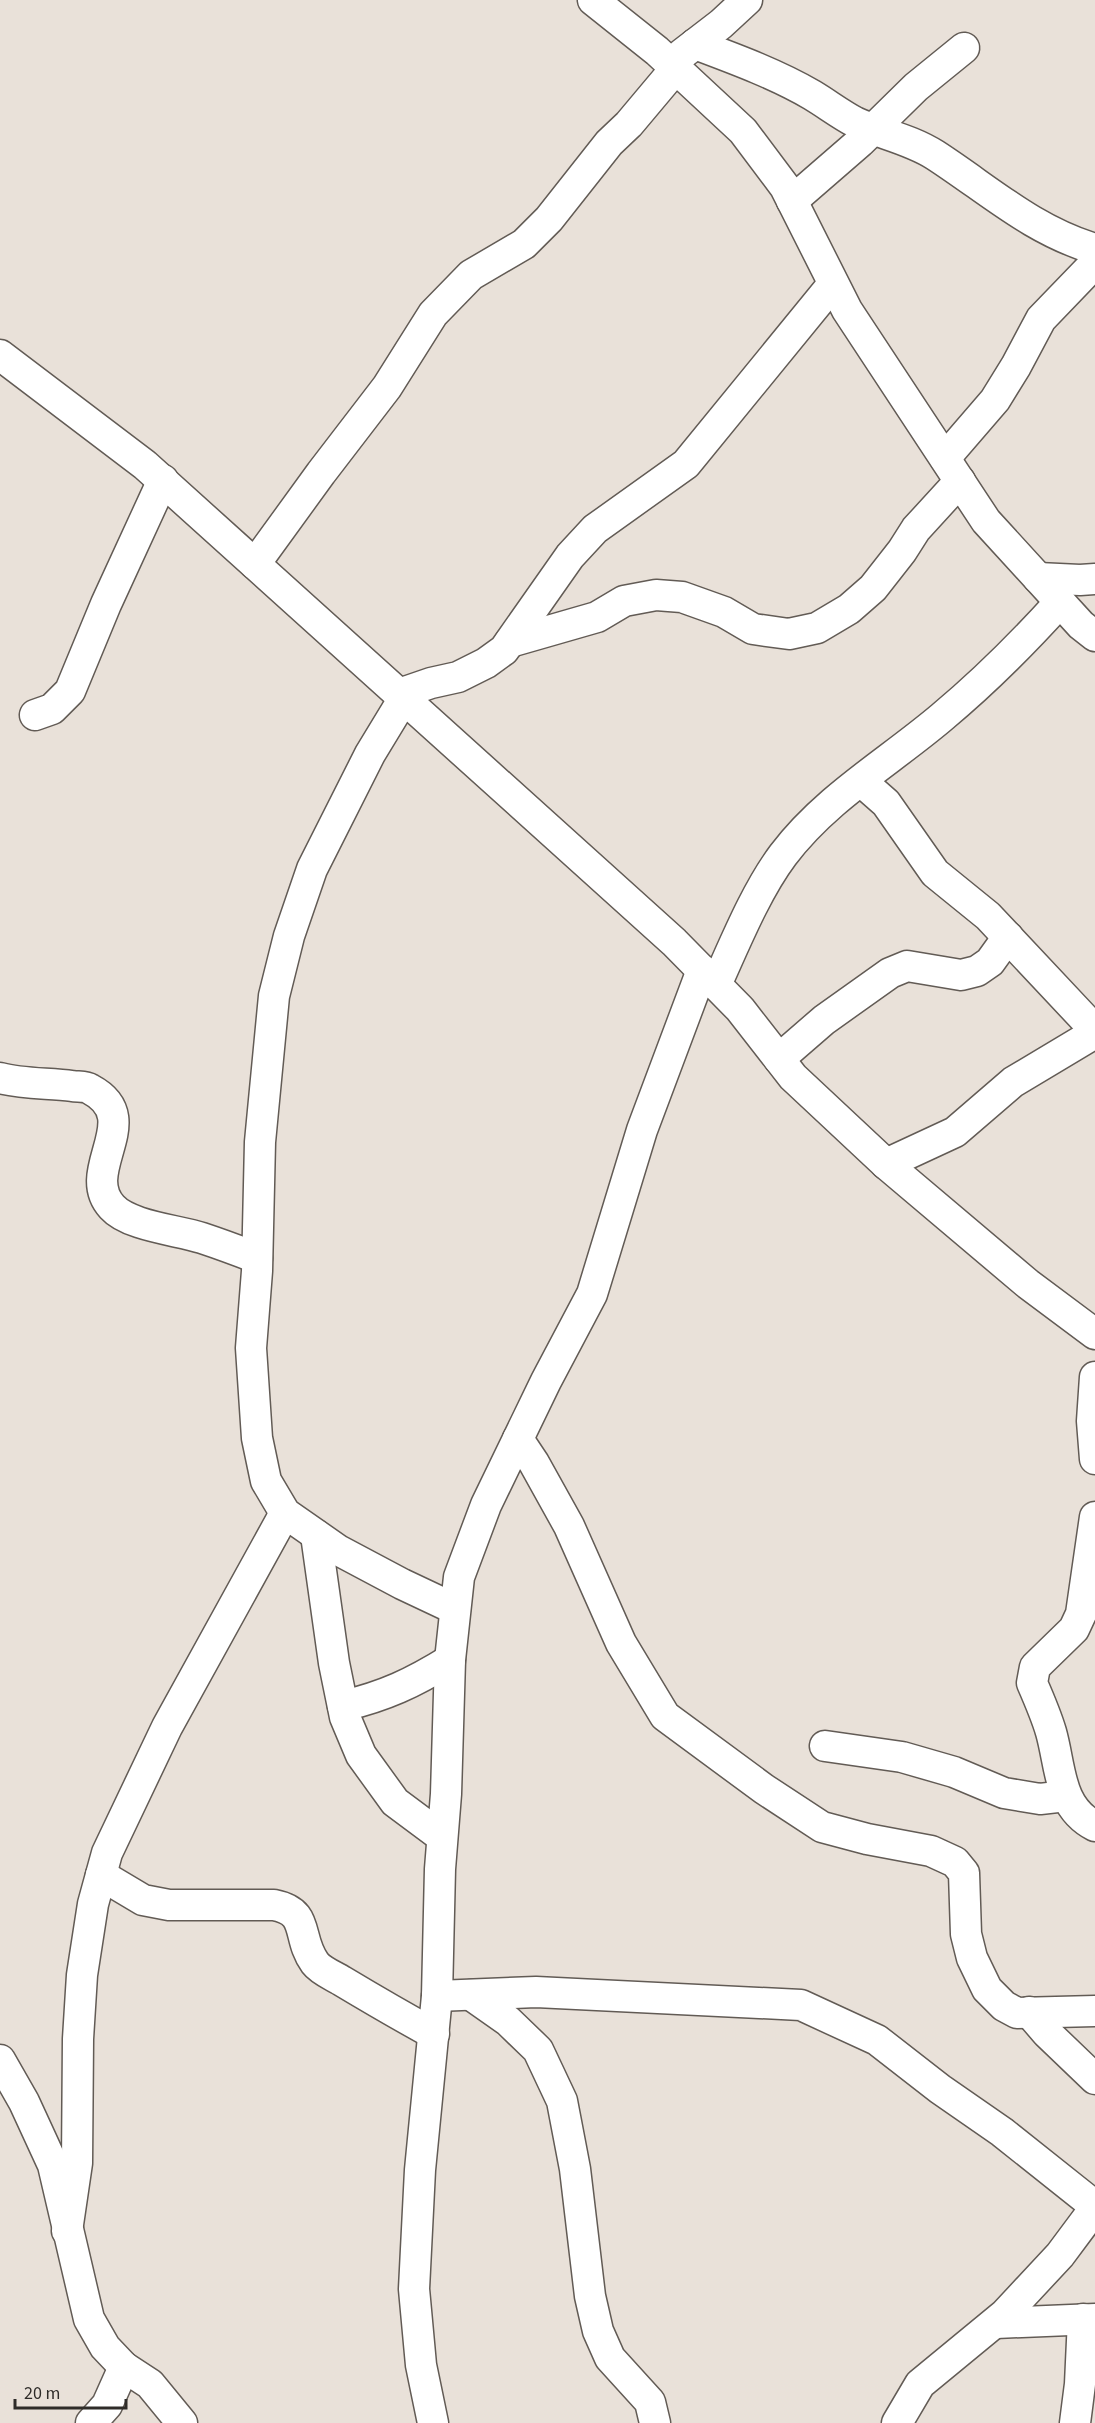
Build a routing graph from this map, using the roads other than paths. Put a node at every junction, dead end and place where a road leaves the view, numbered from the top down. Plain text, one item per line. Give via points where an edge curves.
1 (593, 0) edge
2 (747, 0) edge
3 (695, 44) junction
4 (964, 48) dead end
5 (673, 66) junction
6 (873, 130) junction
7 (792, 201) junction
8 (1095, 249) edge
9 (1095, 263) edge
10 (833, 284) junction
11 (0, 355) edge
12 (952, 469) junction
13 (163, 480) junction
14 (255, 564) junction
15 (1038, 578) junction
16 (1095, 579) edge
17 (1060, 602) junction
18 (1095, 636) edge
19 (510, 642) junction
20 (402, 696) junction
21 (35, 715) dead end
22 (861, 781) junction
23 (1008, 937) junction
24 (709, 977) junction
25 (1095, 1031) edge
26 (779, 1059) junction
27 (0, 1078) edge
28 (886, 1164) junction
29 (257, 1258) junction
30 (1095, 1334) edge
31 (1095, 1377) edge
32 (518, 1439) junction
33 (1095, 1459) edge
34 (285, 1513) junction
35 (1095, 1517) edge
36 (316, 1534) junction
37 (455, 1608) junction
38 (450, 1660) junction
39 (343, 1706) junction
40 (825, 1746) dead end
41 (1066, 1796) junction
42 (1095, 1826) edge
43 (442, 1838) junction
44 (101, 1875) junction
45 (471, 1995) junction
46 (437, 1996) junction
47 (1095, 2010) edge
48 (1029, 2012) junction
49 (434, 2034) junction
50 (0, 2060) edge
51 (1095, 2079) edge
52 (1093, 2200) edge
53 (67, 2231) junction
54 (1089, 2319) edge
55 (996, 2322) junction
56 (124, 2367) junction
57 (91, 2423) edge
58 (182, 2423) edge
59 (433, 2423) edge
60 (655, 2423) edge
61 (897, 2423) edge
62 (1075, 2423) edge

1 - 5 street
2 - 3 street
3 - 5 street
3 - 6 street via 772,75
4 - 6 street via 916,87
5 - 7 street via 743,131
5 - 14 street via 549,219 524,244 471,274 433,314 387,387
6 - 7 street
6 - 8 street via 933,154 1038,226
7 - 10 street
9 - 12 street via 1041,319
10 - 12 street
10 - 19 street via 686,464 595,530 570,556
11 - 13 street
12 - 15 street via 986,521
12 - 19 street via 902,551 873,588 849,609 817,628 789,634 753,629 724,612 682,597 656,595 624,601 597,617
13 - 14 street
13 - 21 street via 70,691 52,709
14 - 20 street
15 - 16 street
15 - 17 street
17 - 18 street
17 - 22 street via 942,718
19 - 20 street via 486,663 458,677
20 - 24 street
20 - 29 street via 312,869 289,936 274,996 269,1042
22 - 23 street via 886,803 935,873
22 - 24 street via 829,805 783,855
23 - 25 street
23 - 26 street via 990,962 977,971 961,975 907,966 890,972
24 - 26 street
24 - 32 street via 642,1130 592,1294
25 - 28 street via 1013,1082 955,1132
26 - 28 street via 793,1077
27 - 29 street via 88,1088 103,1098 115,1123 101,1180 105,1198 114,1209 134,1220
28 - 30 street via 1028,1284
29 - 34 street via 251,1348 257,1438 266,1481
31 - 33 street
32 - 37 street via 486,1504 459,1577
32 - 48 street via 569,1526 621,1643 664,1716 822,1827 931,1851 955,1862 964,1873 966,1934 972,1958 987,1989 1004,2006 1017,2013
34 - 36 street
34 - 44 street via 167,1727 107,1853
35 - 41 street via 1081,1614 1074,1629 1035,1667 1032,1675 1051,1731
36 - 37 street via 338,1550
36 - 39 street
37 - 38 street
38 - 39 street via 378,1697
38 - 43 street via 447,1794
39 - 43 street via 361,1755 395,1802
40 - 41 street via 902,1757 954,1772 1004,1793 1040,1799
41 - 42 street via 1084,1821
43 - 46 street
44 - 49 street via 143,1900 169,1905 290,1908 299,1917 305,1944 316,1966
44 - 53 street via 82,1975 77,2163
45 - 46 street
45 - 52 street via 536,1992 801,2005 877,2040
45 - 60 street via 508,2021 538,2050 562,2101 598,2331 610,2358 650,2402
46 - 49 street
47 - 48 street
48 - 51 street
49 - 59 street via 420,2170 414,2289 421,2365
50 - 53 street via 53,2165
52 - 55 street via 1060,2255
53 - 56 street via 89,2319 105,2348
54 - 55 street
54 - 62 street
55 - 61 street via 920,2384
56 - 57 street via 107,2405
56 - 58 street via 150,2384

